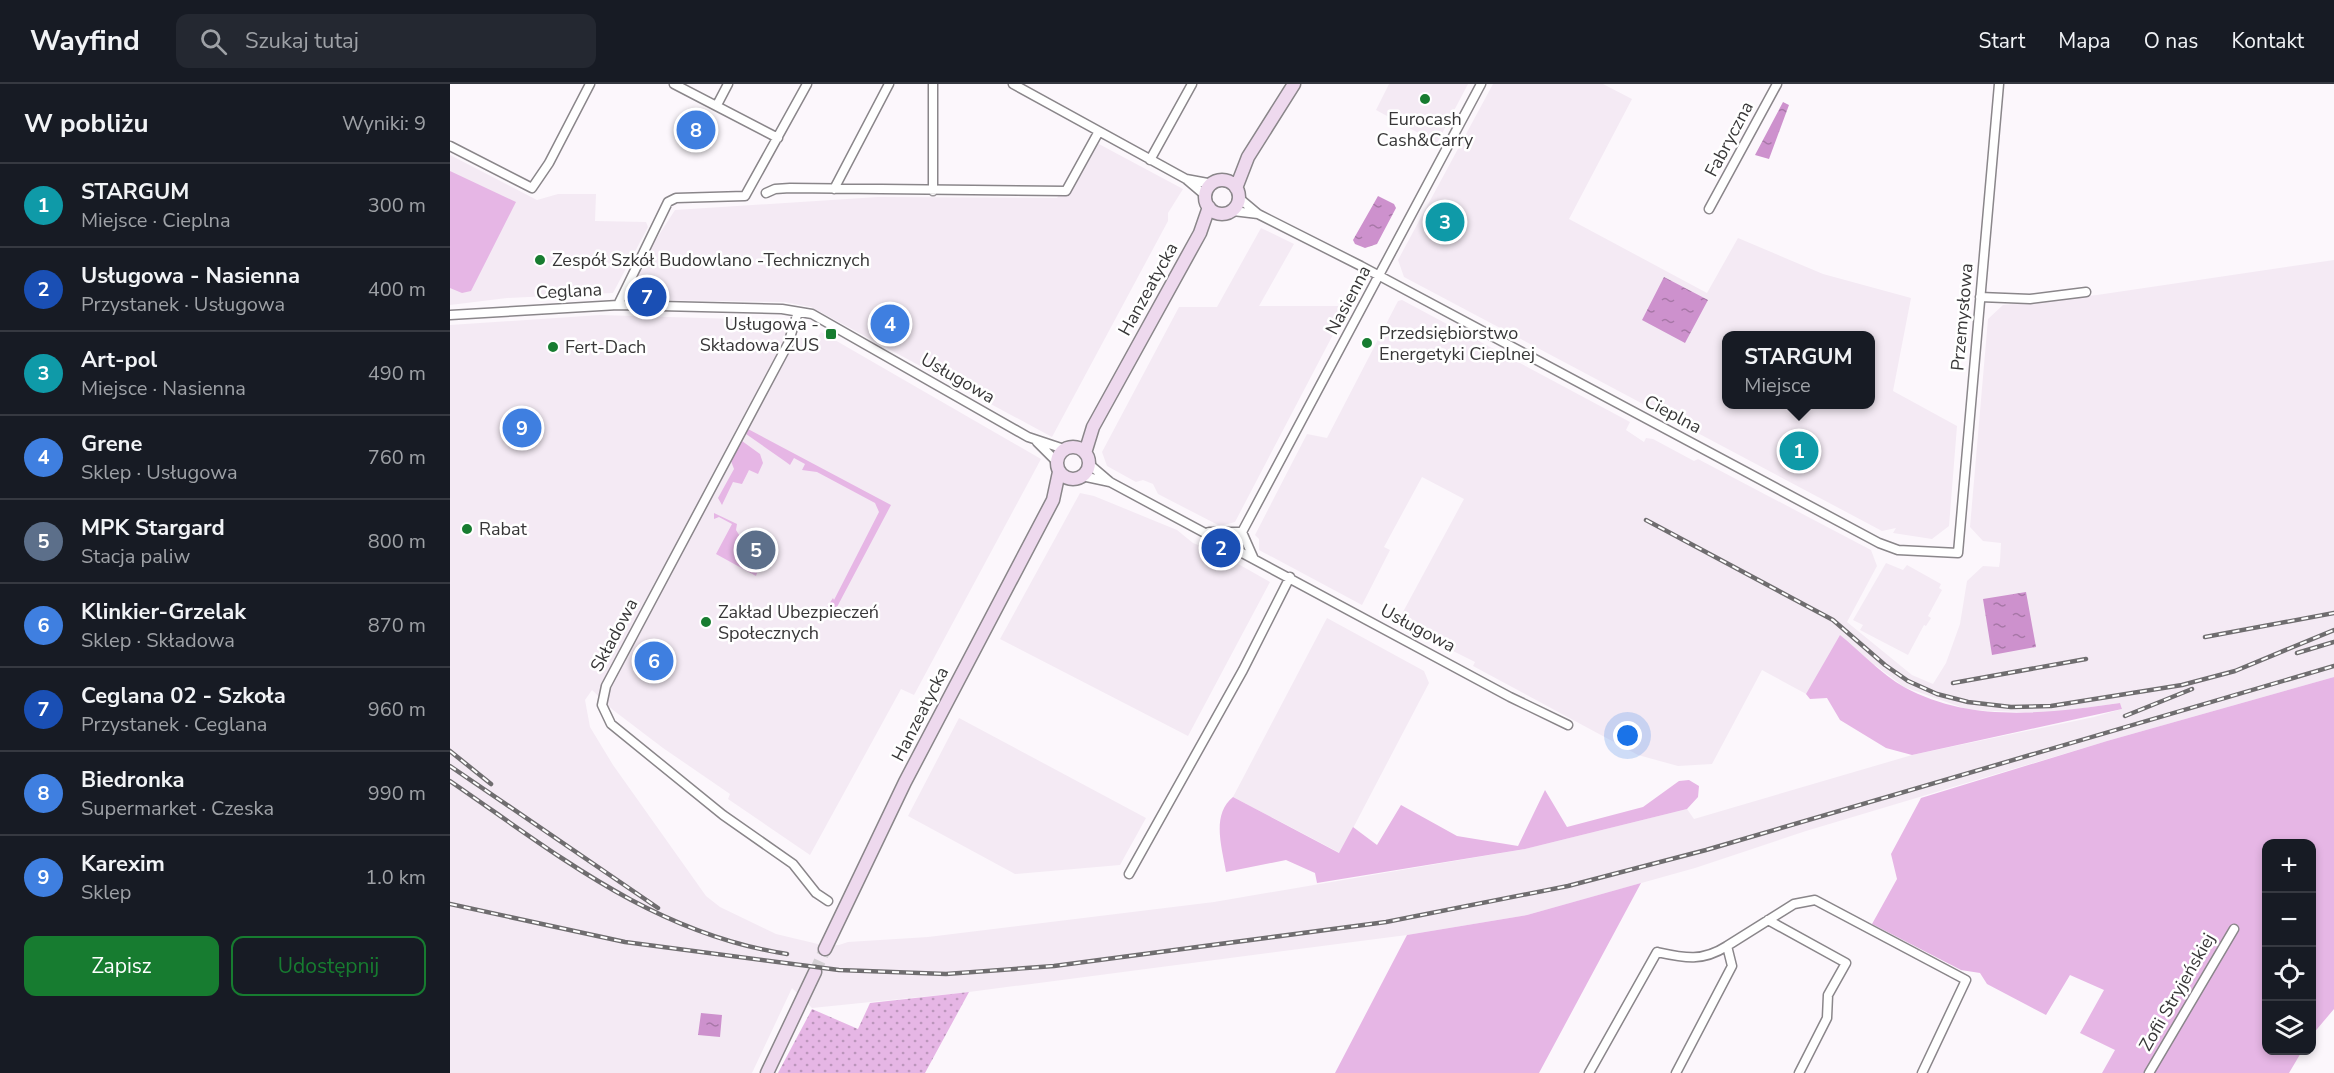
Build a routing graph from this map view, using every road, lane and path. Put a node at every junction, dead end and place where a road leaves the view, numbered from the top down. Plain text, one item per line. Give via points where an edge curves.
1 (590, 84) edge
2 (674, 84) edge
3 (728, 84) edge
4 (807, 84) edge
5 (889, 84) edge
6 (933, 84) edge
7 (1013, 84) edge
8 (1192, 84) edge
9 (1294, 84) edge
10 (1482, 84) edge
11 (1776, 84) edge
12 (1999, 84) edge
13 (717, 105) junction
14 (1098, 133) junction
15 (780, 134) junction
16 (450, 146) edge
17 (1248, 157) junction
18 (1150, 160) junction
19 (1186, 178) junction
20 (1219, 182) junction
21 (834, 189) junction
22 (933, 191) junction
23 (766, 193) dead end
24 (1238, 193) junction
25 (1207, 202) junction
26 (1709, 209) dead end
27 (1233, 211) junction
28 (1220, 214) junction
29 (1258, 214) junction
30 (1200, 233) junction
31 (1380, 276) junction
32 (2086, 292) dead end
33 (1980, 297) junction
34 (618, 304) junction
35 (798, 312) junction
36 (450, 315) edge
37 (1093, 427) junction
38 (1037, 442) junction
39 (1068, 448) junction
40 (1087, 459) junction
41 (1058, 467) junction
42 (1078, 478) junction
43 (1110, 482) junction
44 (1053, 500) junction
45 (1204, 531) junction
46 (1242, 532) junction
47 (1227, 544) junction
48 (1958, 553) joint
49 (1252, 557) junction
50 (1290, 577) junction
51 (1568, 725) dead end
52 (1129, 874) dead end
53 (828, 901) dead end
54 (1768, 920) junction
55 (2234, 929) dead end
56 (1727, 946) junction
57 (825, 949) tunnel mouth
58 (815, 972) tunnel mouth
59 (767, 1073) edge
60 (1589, 1073) edge
61 (1676, 1073) edge
62 (1799, 1073) edge
63 (1922, 1073) edge
64 (2149, 1073) edge

1 - 16 street via 532,188
2 - 13 street
3 - 13 street
4 - 15 street
5 - 21 street
6 - 22 street
7 - 14 street
8 - 18 street
9 - 17 street
10 - 31 street, Nasienna
11 - 26 street, Fabryczna
12 - 33 street, Przemysłowa
13 - 15 street
14 - 18 street
14 - 22 street via 1066,191
15 - 34 street via 745,196 676,198 668,202
17 - 20 street
17 - 24 street
18 - 19 street
19 - 20 street
19 - 25 street
20 - 24 street
20 - 25 street, Hanzeatycka
21 - 22 street
21 - 23 street via 775,189
24 - 27 street
24 - 29 street
25 - 28 street
25 - 30 street, Hanzeatycka
27 - 28 street
27 - 29 street
28 - 30 street, Hanzeatycka
29 - 31 street, Cieplna
30 - 37 street, Hanzeatycka
31 - 46 street, Nasienna
31 - 48 street, Cieplna via 1879,543 1898,550
32 - 33 street via 2030,299
33 - 48 street, Przemysłowa
34 - 35 street, Ceglana
34 - 36 street, Ceglana
35 - 38 street, Usługowa via 823,319
35 - 53 street, Składowa via 788,344 606,686 602,705 611,724 723,815 793,864 816,893
37 - 39 street, Hanzeatycka
37 - 40 street, Hanzeatycka
38 - 39 street, Usługowa
38 - 41 street, Usługowa
39 - 40 street
39 - 41 street, Hanzeatycka
40 - 42 street, Hanzeatycka
40 - 43 street, Usługowa
41 - 42 street via 1066,477
41 - 44 street, Hanzeatycka
42 - 43 street, Usługowa
42 - 44 street, Hanzeatycka
43 - 45 street, Usługowa
44 - 57 street, Hanzeatycka via 905,782
45 - 46 street, Usługowa
45 - 47 street, Usługowa
46 - 47 street
46 - 49 street
47 - 49 street, Usługowa
49 - 50 street, Usługowa
50 - 51 street, Usługowa
50 - 52 street via 1243,670
54 - 56 street
54 - 62 street via 1846,963 1828,995 1827,1018
54 - 63 street via 1794,904 1815,900 1966,980
55 - 64 street, Zofii Stryjeńskiej
56 - 60 street via 1705,958 1657,952
56 - 61 street via 1732,966
58 - 59 street

